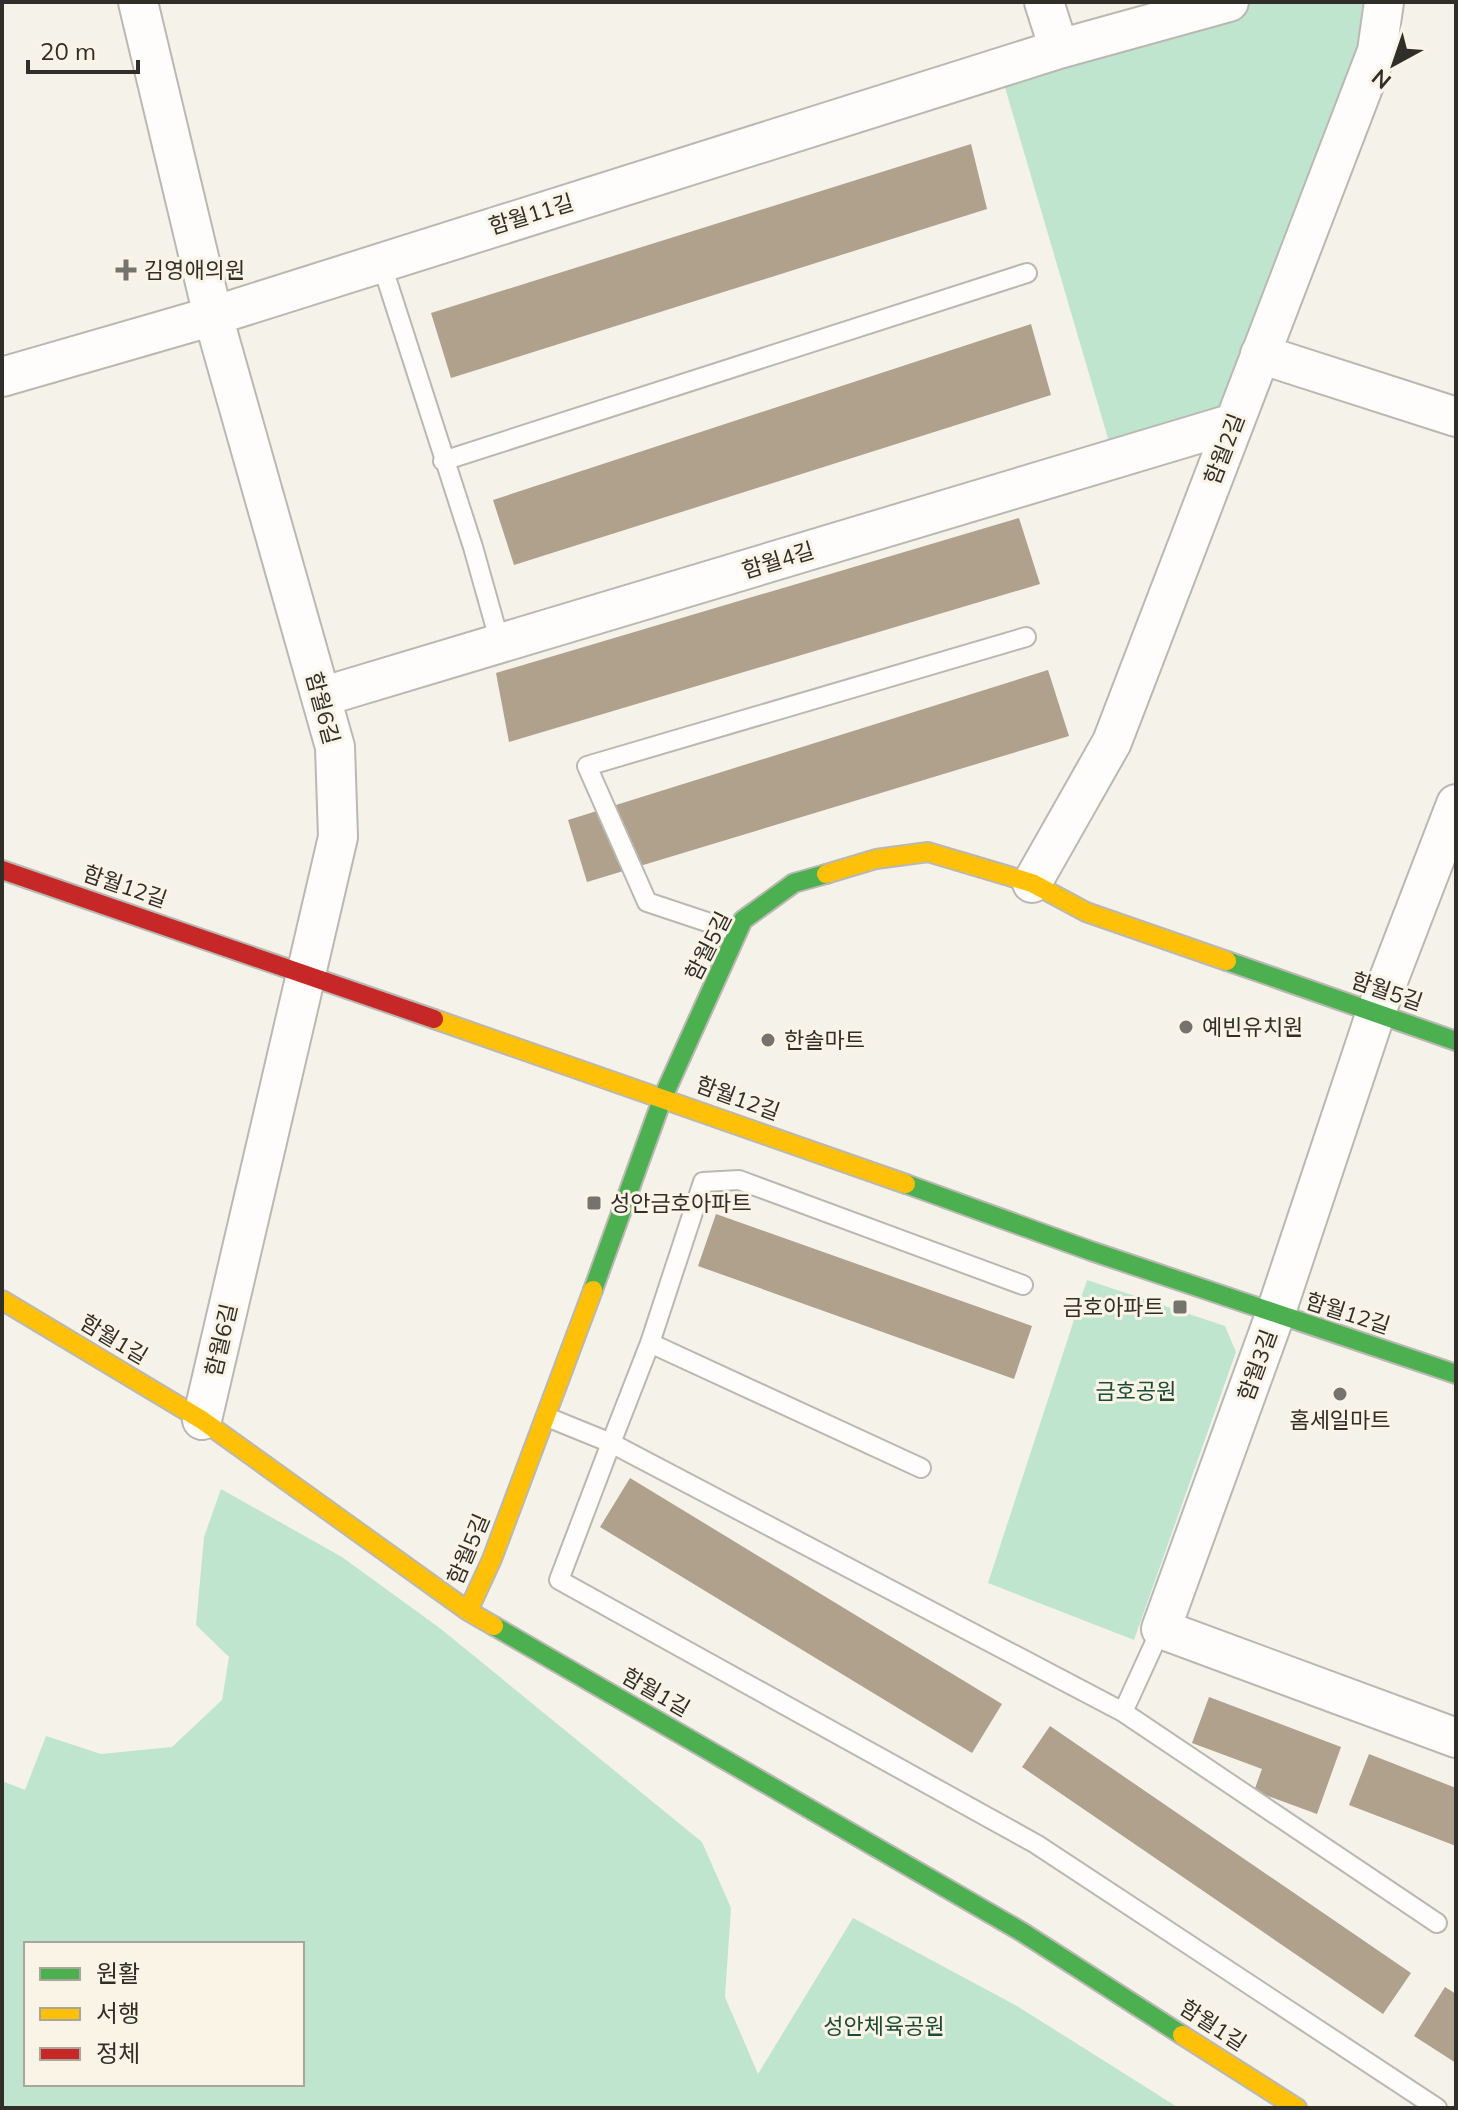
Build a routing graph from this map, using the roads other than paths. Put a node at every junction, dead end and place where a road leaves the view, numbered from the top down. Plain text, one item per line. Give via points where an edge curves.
1 (138, 2) edge
2 (1044, 2) edge
3 (1229, 2) edge
4 (1384, 2) edge
5 (1059, 49) junction
6 (381, 262) junction
7 (1027, 273) dead end
8 (213, 316) junction
9 (1260, 354) junction
10 (2, 377) edge
11 (1456, 417) edge
12 (1234, 423) junction
13 (443, 461) junction
14 (1026, 637) dead end
15 (500, 643) junction
16 (321, 697) junction
17 (1456, 804) edge
18 (2, 870) edge
19 (1032, 883) junction
20 (737, 932) junction
21 (308, 973) junction
22 (1376, 1012) junction
23 (1456, 1041) edge
24 (663, 1097) junction
25 (1023, 1285) dead end
26 (2, 1300) edge
27 (1275, 1315) junction
28 (650, 1343) junction
29 (1456, 1374) edge
30 (547, 1417) junction
31 (202, 1420) junction
32 (611, 1443) junction
33 (921, 1468) dead end
34 (468, 1611) junction
35 (1161, 1629) junction
36 (1123, 1712) junction
37 (1456, 1738) edge
38 (1437, 1923) dead end
39 (1297, 2108) edge
40 (1437, 2108) edge

1 - 8 street, 함월6길
2 - 5 street
3 - 5 street, 함월11길
4 - 9 street, 함월2길 via 1377,51
5 - 6 street, 함월11길
6 - 8 street, 함월11길
6 - 13 lane
7 - 13 lane
8 - 10 street, 함월11길
8 - 16 street, 함월6길
9 - 11 street
9 - 12 street, 함월2길
12 - 15 street, 함월4길
12 - 19 street, 함월2길 via 1112,742
13 - 15 lane
14 - 20 lane via 587,766 647,902
15 - 16 street, 함월4길
16 - 21 street, 함월6길 via 335,747 338,837
17 - 22 street, 함월3길
18 - 21 street, 함월12길
19 - 20 street, 함월5길 via 928,852 876,859 794,883 743,920
19 - 22 street, 함월5길 via 1086,912
20 - 24 street, 함월5길
21 - 24 street, 함월12길
21 - 31 street, 함월6길
22 - 23 street, 함월5길
22 - 27 street, 함월3길
24 - 27 street, 함월12길
24 - 30 street, 함월5길
25 - 28 lane via 739,1180 703,1182
26 - 31 street, 함월1길
27 - 29 street, 함월12길
27 - 35 street, 함월3길
28 - 32 lane
28 - 33 lane
30 - 32 lane
30 - 34 street, 함월5길
31 - 34 street, 함월1길
32 - 36 lane
32 - 40 lane via 559,1580 1036,1844
34 - 39 street, 함월1길 via 1022,1932
35 - 36 lane
35 - 37 street
36 - 38 lane

